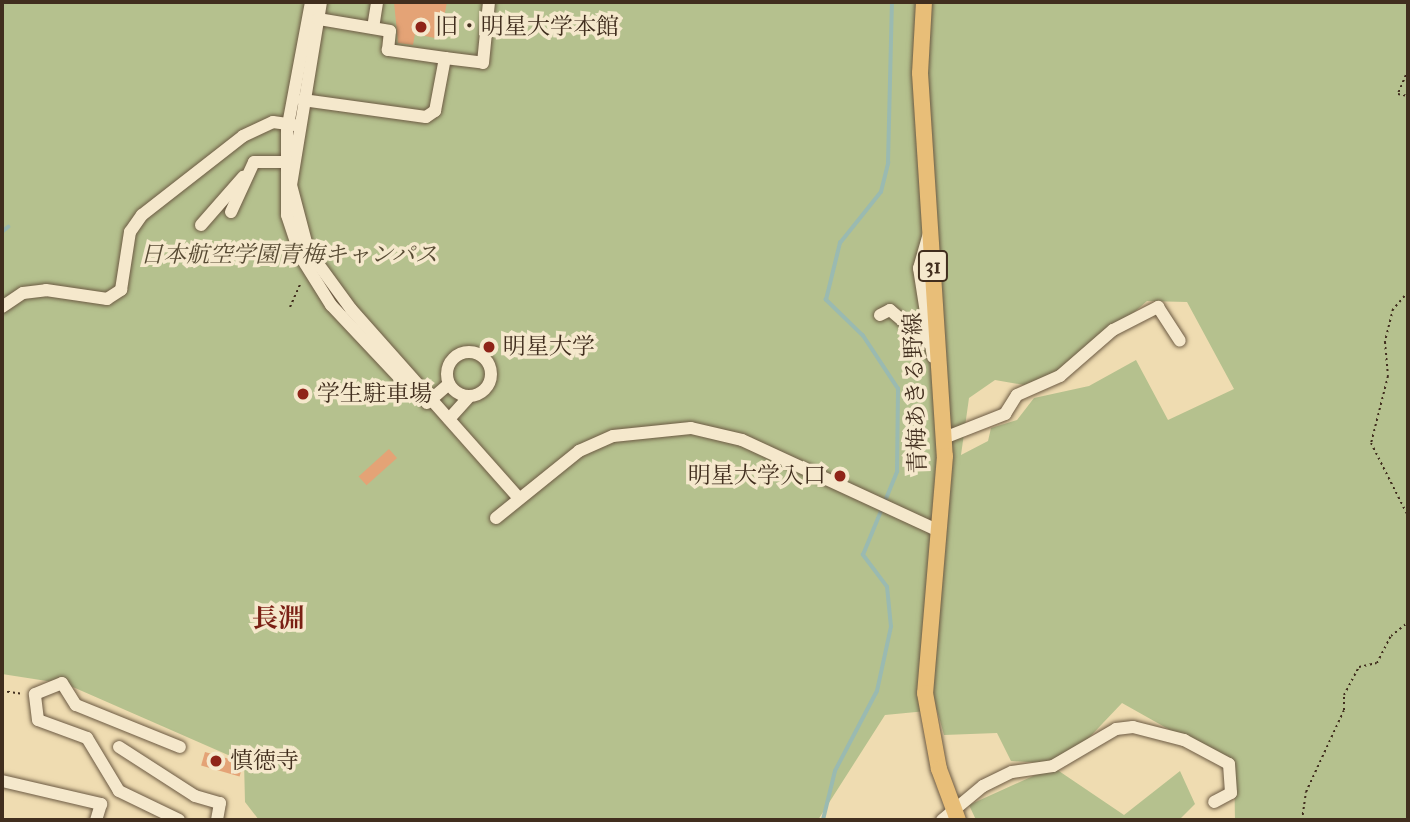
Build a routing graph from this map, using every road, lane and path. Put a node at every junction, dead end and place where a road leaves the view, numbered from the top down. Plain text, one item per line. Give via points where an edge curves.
1 (311, 2) edge
2 (321, 2) edge
3 (377, 2) edge
4 (489, 2) edge
5 (923, 2) edge
6 (318, 19) junction
7 (373, 28) junction
8 (445, 58) junction
9 (1408, 70) edge
10 (1408, 96) edge
11 (303, 100) junction
12 (293, 125) junction
13 (288, 162) junction
14 (243, 176) junction
15 (231, 212) dead end
16 (201, 225) dead end
17 (930, 230) junction
18 (303, 277) dead end
19 (1408, 292) edge
20 (2, 307) edge
21 (290, 307) dead end
22 (880, 315) dead end
23 (1180, 341) dead end
24 (930, 344) junction
25 (942, 376) junction
26 (449, 384) junction
27 (469, 397) junction
28 (433, 402) junction
29 (449, 419) junction
30 (944, 438) junction
31 (517, 496) junction
32 (1408, 516) edge
33 (496, 517) dead end
34 (939, 531) junction
35 (1408, 622) edge
36 (2, 691) edge
37 (35, 694) junction
38 (118, 747) dead end
39 (180, 747) dead end
40 (2, 781) edge
41 (1214, 802) dead end
42 (951, 817) edge
43 (96, 820) edge
44 (179, 820) edge
45 (216, 820) edge
46 (1302, 820) edge

1 - 12 street
2 - 6 street
3 - 7 street
4 - 8 street via 483,63
5 - 17 main road, 青梅あきる野線 / 31 via 919,49
6 - 7 street
6 - 11 street
7 - 8 street via 390,31 388,50
8 - 11 street via 435,111 426,117
9 - 10 path via 1398,94
11 - 12 street
12 - 13 street
12 - 20 street via 273,122 216,152 142,215 130,232 121,290 107,299 46,290 23,293
13 - 14 street via 254,162
13 - 28 street via 294,207 308,250
14 - 15 street
14 - 16 street
17 - 24 street via 919,268
17 - 25 main road, 青梅あきる野線 / 31
18 - 21 path
19 - 32 path via 1393,309 1385,342 1388,376 1371,443
22 - 24 street via 890,310
23 - 30 street via 1158,307 1113,330 1060,376 1017,394 1005,414
24 - 25 street
25 - 30 main road, 青梅あきる野線 / 31
26 - 27 street
26 - 27 street via 450,360 461,352 483,356 491,379
26 - 28 street
27 - 29 street
28 - 29 street
29 - 31 street
30 - 34 main road, 青梅あきる野線 / 31
31 - 33 street
31 - 34 street via 579,451 613,436 691,428 743,440
34 - 42 main road, 青梅あきる野線 / 31 via 925,693
35 - 46 path via 1391,636 1377,663 1359,667 1344,695 1344,710 1306,792
36 - 37 path
37 - 39 street via 62,683 76,705
37 - 44 street via 38,720 86,738 120,791
38 - 45 street via 195,796 220,803
40 - 43 street via 101,804
41 - 42 street via 1231,793 1229,764 1184,740 1133,727 1116,729 1053,766 1012,772

